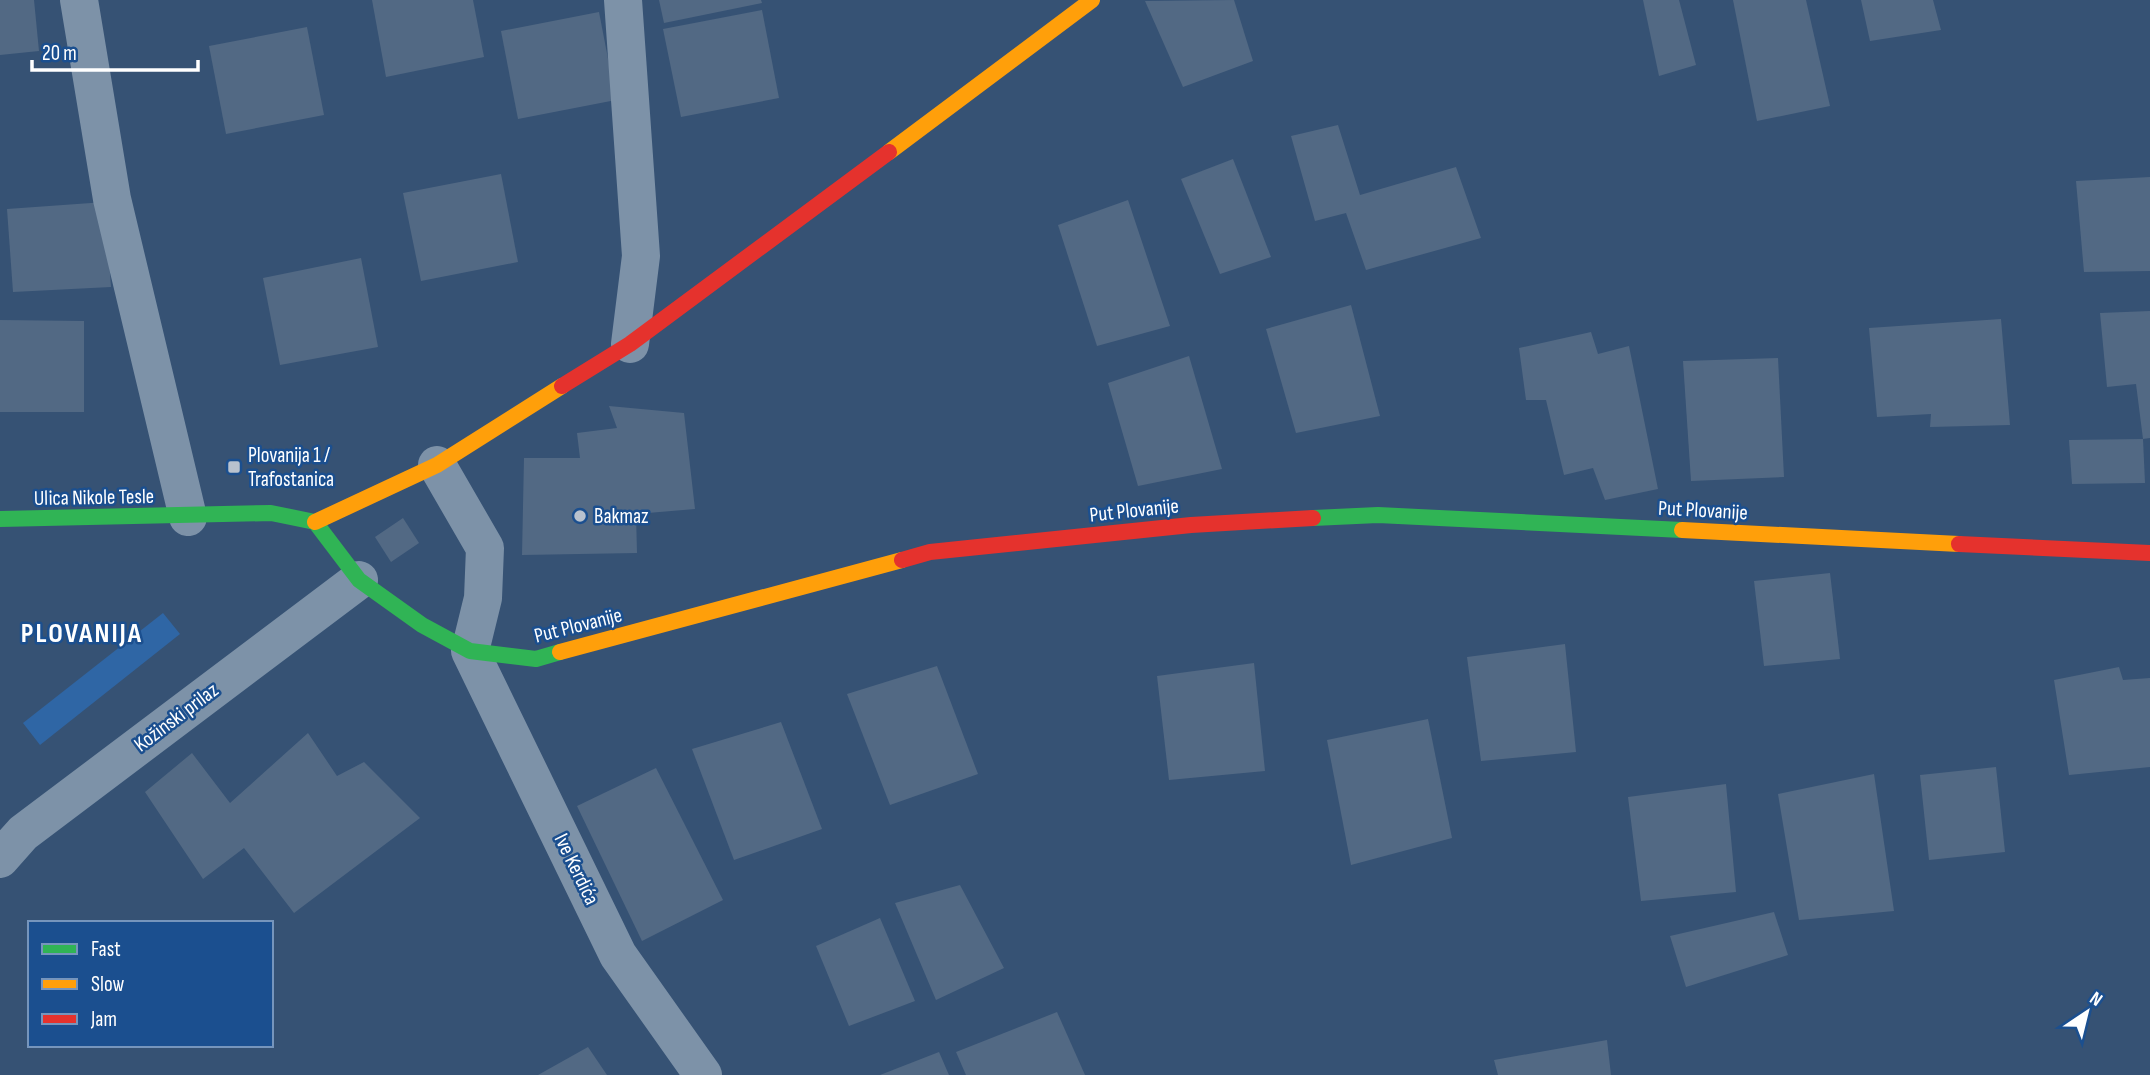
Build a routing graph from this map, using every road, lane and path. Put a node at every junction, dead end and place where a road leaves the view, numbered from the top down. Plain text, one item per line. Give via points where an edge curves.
1 (79, 0) edge
2 (623, 0) edge
3 (1092, 0) edge
4 (630, 344) junction
5 (437, 465) junction
6 (188, 517) junction
7 (0, 519) edge
8 (315, 522) junction
9 (2150, 553) edge
10 (359, 580) junction
11 (470, 651) junction
12 (0, 859) edge
13 (703, 1075) edge

1 - 6 street via 112,199
2 - 4 street via 641,256
3 - 4 street
4 - 5 street
5 - 8 street
5 - 11 street via 485,548 483,598
6 - 7 street, Ulica Nikole Tesle
6 - 8 street via 271,513
8 - 10 street, Put Plovanije
9 - 11 street, Put Plovanije via 1378,515 1191,525 930,552 537,659
10 - 11 street, Put Plovanije via 422,625
10 - 12 street, Kožinski prilaz via 23,833
11 - 13 street, Ive Kerdića via 618,955

